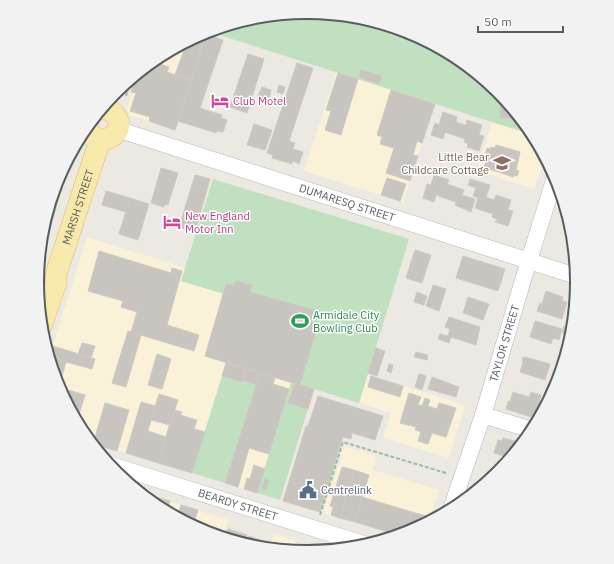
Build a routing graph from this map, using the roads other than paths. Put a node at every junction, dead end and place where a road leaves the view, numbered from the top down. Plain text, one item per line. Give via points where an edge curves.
1 (114, 107) edge
2 (90, 138) edge
3 (552, 186) edge
4 (529, 261) junction
5 (56, 274) junction
6 (570, 274) edge
7 (45, 292) edge
8 (46, 313) edge
9 (483, 415) junction
10 (526, 428) edge
11 (121, 468) edge
12 (456, 499) edge
13 (355, 540) edge

1 - 2 main road via 114,136
1 - 4 street, DUMARESQ STREET via 129,133
2 - 5 main road, MARSH STREET
3 - 4 street, TAYLOR STREET
4 - 6 street, DUMARESQ STREET
4 - 9 street, TAYLOR STREET
5 - 7 main road, MARSH STREET via 48,281
5 - 8 main road, MARSH STREET via 56,283
9 - 10 street
9 - 12 street, TAYLOR STREET
11 - 13 street, BEARDY STREET

